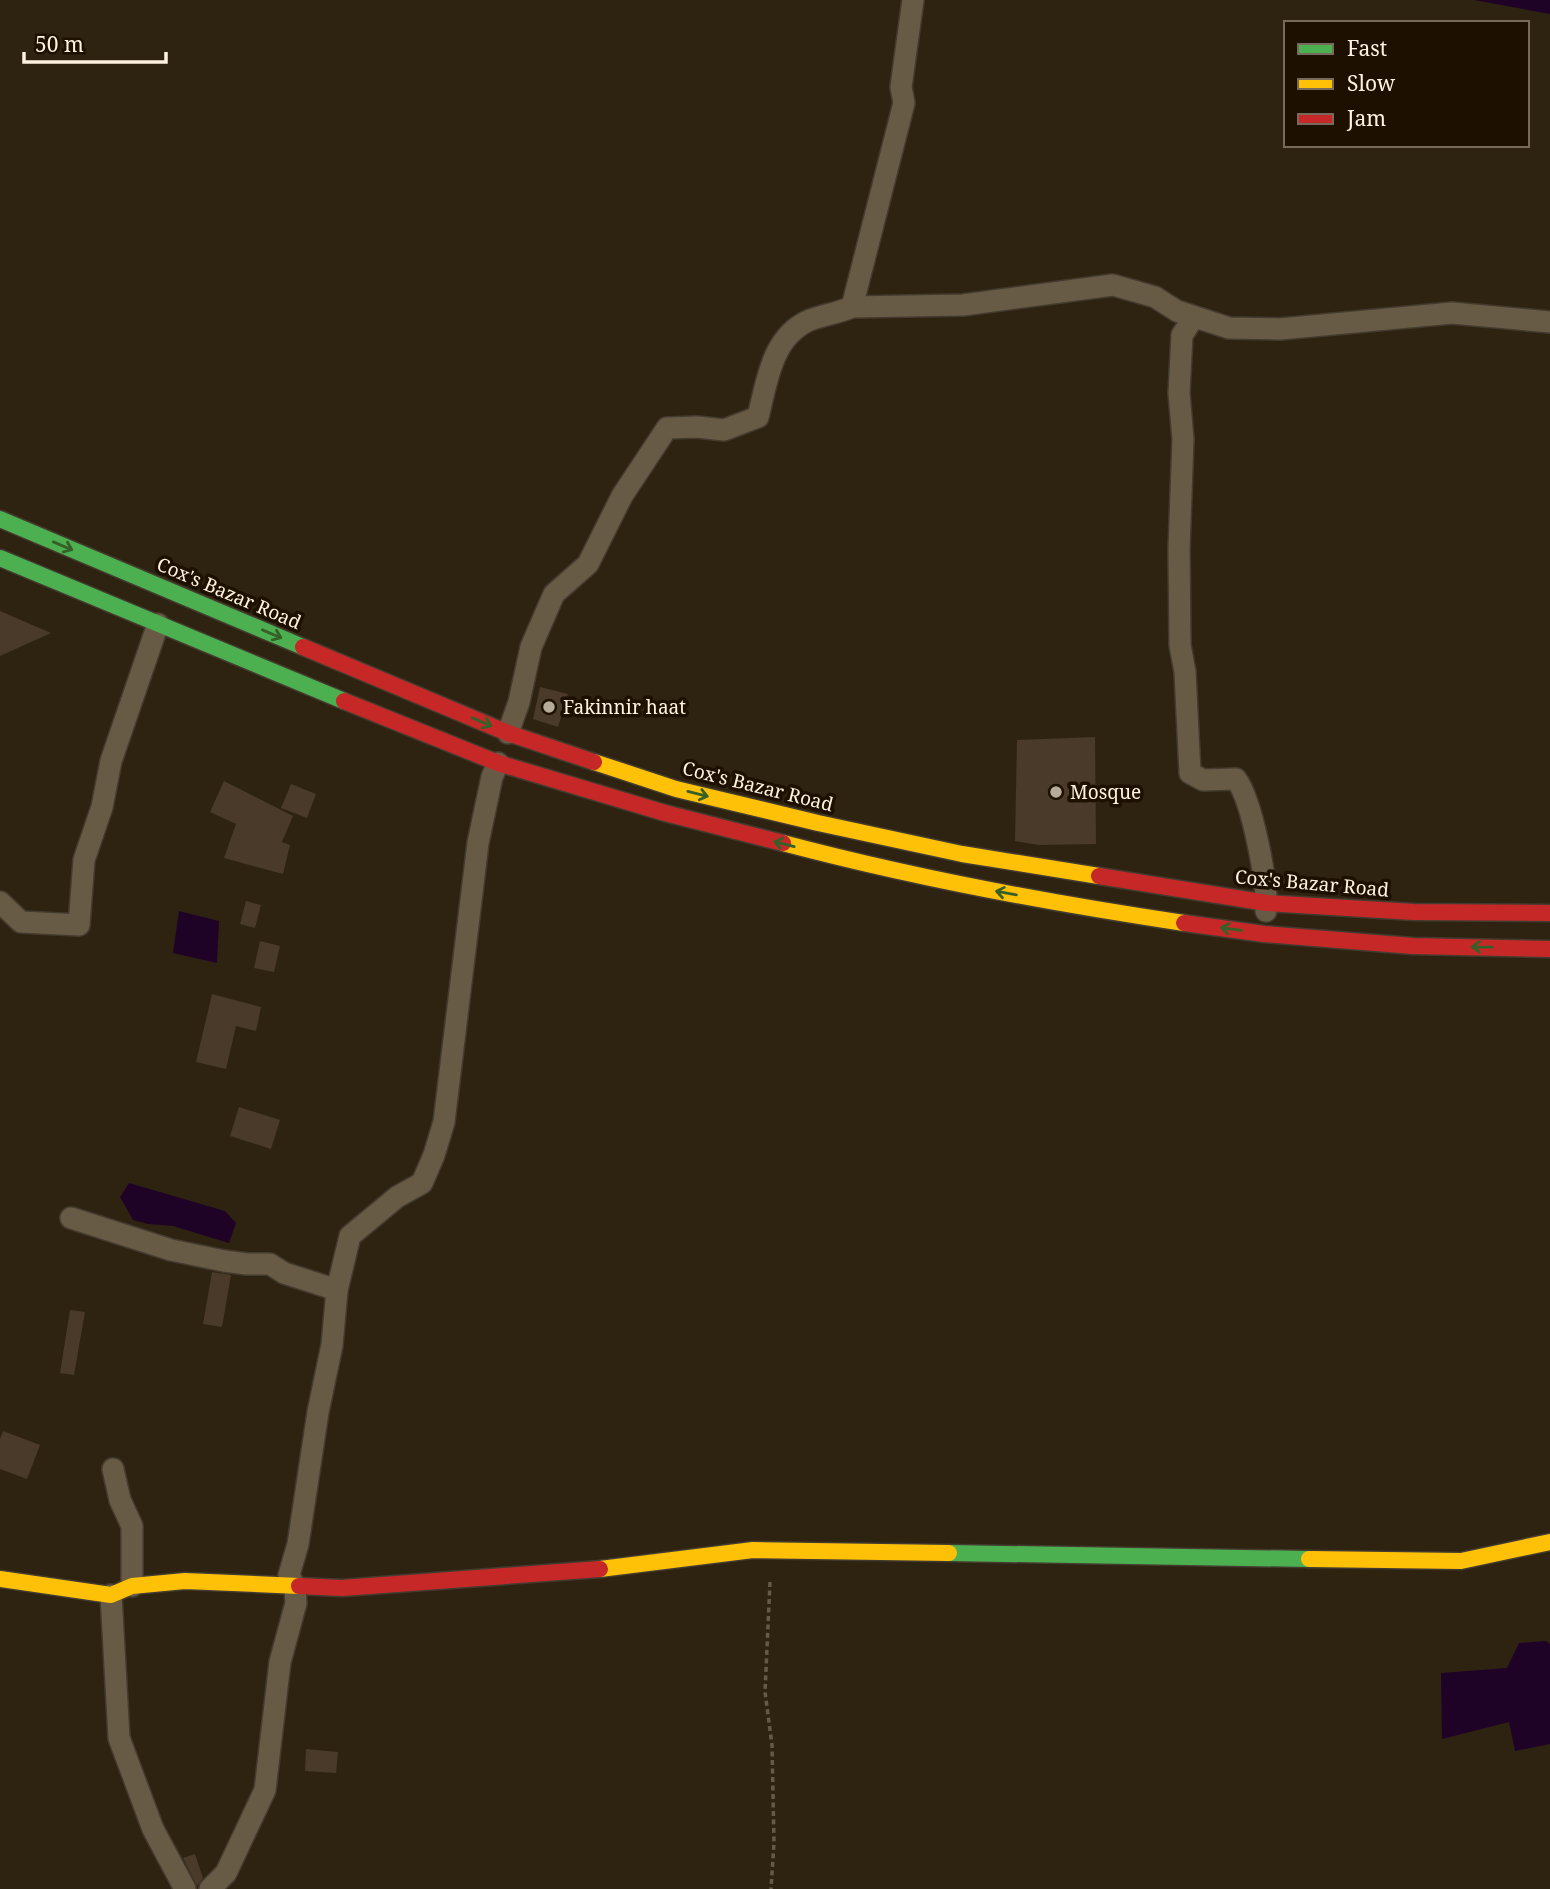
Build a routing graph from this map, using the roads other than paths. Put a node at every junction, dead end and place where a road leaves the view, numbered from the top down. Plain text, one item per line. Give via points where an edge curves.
1 (912, 0) edge
2 (852, 307) junction
3 (1194, 317) junction
4 (1550, 323) edge
5 (0, 519) edge
6 (0, 558) edge
7 (158, 624) junction
8 (508, 733) junction
9 (498, 764) junction
10 (0, 902) edge
11 (1267, 903) junction
12 (1550, 913) edge
13 (1264, 934) junction
14 (1550, 948) edge
15 (71, 1218) dead end
16 (337, 1290) junction
17 (113, 1469) dead end
18 (1550, 1542) edge
19 (0, 1579) edge
20 (132, 1586) junction
21 (295, 1587) junction
22 (111, 1595) junction
23 (185, 1889) edge
24 (210, 1889) edge

1 - 2 street via 901,87 904,103
2 - 3 street via 963,305 1112,285 1155,297
2 - 8 street via 809,321 785,337 770,367 758,417 724,430 667,428 622,496 588,564 554,594 531,647
3 - 4 street via 1229,328 1280,329 1452,313
3 - 11 street via 1182,335 1178,393 1183,439 1180,645 1190,773 1203,780 1236,779 1243,788
5 -> 8 main road, Cox's Bazar Road
6 - 7 main road
7 - 9 main road
7 - 10 street via 111,761 84,860 79,925 21,922
8 -> 11 main road, Cox's Bazar Road via 676,789 818,824 962,854
13 -> 9 main road via 957,884 665,813
9 - 16 street via 478,843 444,1122 434,1155 422,1183 397,1197 350,1236
11 - 12 main road, Cox's Bazar Road via 1414,912
11 - 13 street
14 -> 13 main road via 1413,946
15 - 16 street via 172,1250 224,1261 270,1264
16 - 21 street via 332,1345 289,1575
17 - 20 street via 132,1526
18 - 21 main road via 1461,1561 753,1550 597,1569 342,1588
19 - 22 main road
20 - 21 main road via 185,1581
20 - 22 main road
21 - 24 street via 296,1602 280,1662 265,1790 226,1873
22 - 23 street via 119,1738 153,1829

